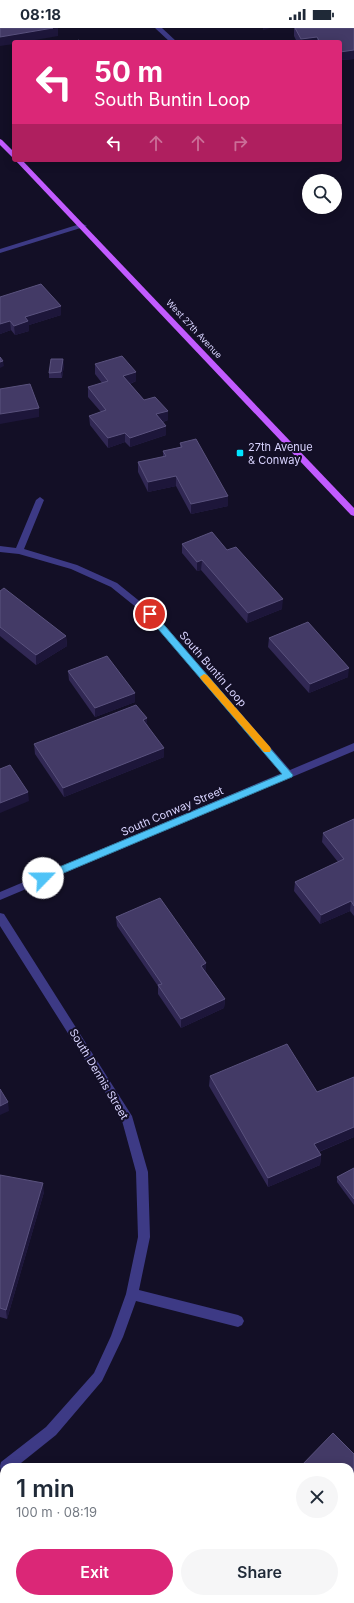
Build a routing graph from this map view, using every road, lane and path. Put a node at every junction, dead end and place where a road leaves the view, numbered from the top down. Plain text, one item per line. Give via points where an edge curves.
1 (158, 28) edge
2 (172, 40) edge
3 (0, 141) edge
4 (12, 154) edge
5 (20, 162) edge
6 (82, 226) junction
7 (0, 251) edge
8 (40, 500) dead end
9 (354, 513) edge
10 (0, 549) edge
11 (19, 551) junction
12 (354, 747) edge
13 (289, 775) junction
14 (0, 896) edge
15 (0, 917) edge
16 (132, 1294) junction
17 (238, 1321) dead end
18 (11, 1463) edge

1 - 2 street
3 - 4 main road
5 - 6 main road, West 27th Avenue
6 - 7 street
6 - 9 main road, West 27th Avenue
8 - 11 street
10 - 11 street, South Buntin Loop
11 - 13 street, South Buntin Loop via 74,567 114,585 150,614
12 - 13 street, South Conway Street
13 - 14 street, South Conway Street
15 - 16 street, South Dennis Street via 126,1116 142,1172 144,1237
16 - 17 street
16 - 18 street, South Dennis Street via 117,1338 98,1377 51,1431

